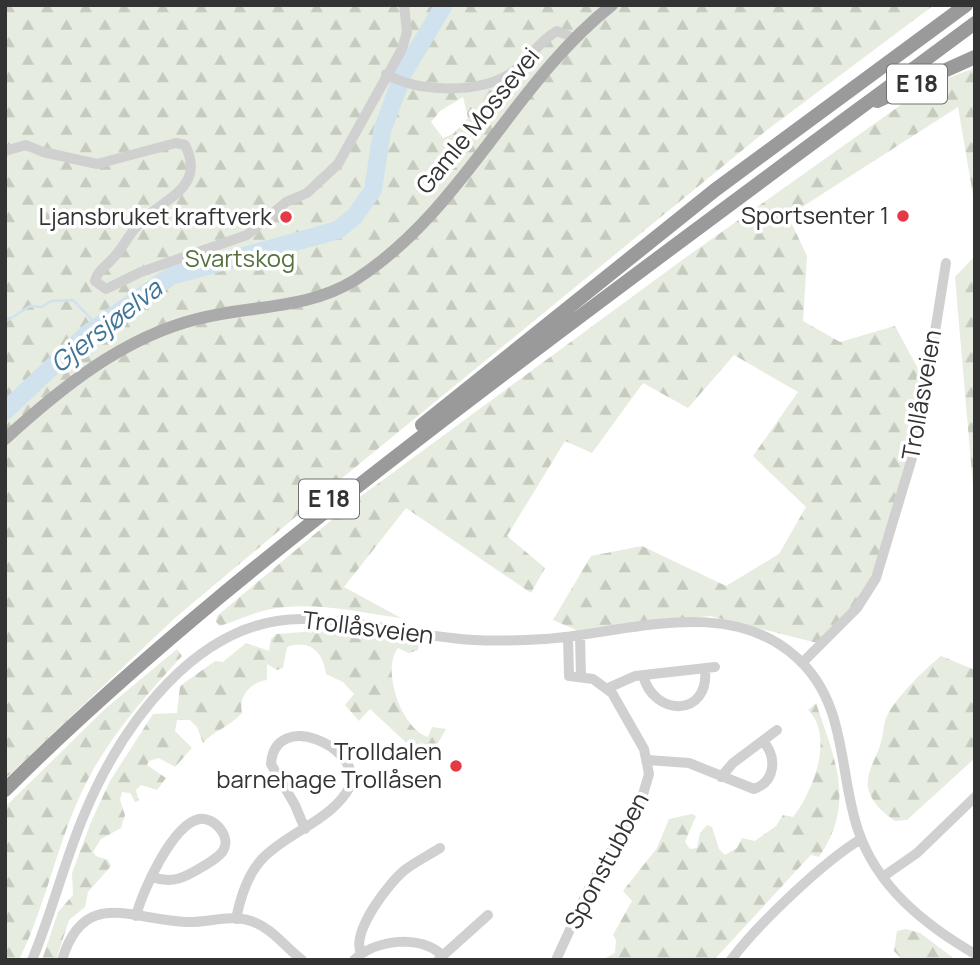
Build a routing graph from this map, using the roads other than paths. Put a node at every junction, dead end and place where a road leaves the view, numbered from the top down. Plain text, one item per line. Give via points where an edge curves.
1 (404, 5) edge
2 (612, 5) edge
3 (966, 5) edge
4 (975, 23) edge
5 (574, 38) junction
6 (975, 57) edge
7 (390, 77) junction
8 (859, 108) junction
9 (5, 151) edge
10 (946, 263) dead end
11 (5, 439) edge
12 (580, 635) junction
13 (568, 637) junction
14 (802, 663) junction
15 (643, 675) junction
16 (581, 677) junction
17 (608, 688) junction
18 (777, 730) dead end
19 (763, 741) junction
20 (648, 760) junction
21 (721, 777) junction
22 (5, 779) edge
23 (5, 790) edge
24 (975, 797) edge
25 (305, 829) junction
26 (861, 839) junction
27 (440, 848) dead end
28 (884, 876) junction
29 (152, 877) junction
30 (488, 915) dead end
31 (136, 916) junction
32 (236, 919) junction
33 (975, 954) edge
34 (358, 957) edge
35 (441, 958) edge
36 (32, 960) edge
37 (62, 960) edge
38 (302, 960) edge
39 (556, 960) edge
40 (731, 960) edge

1 - 7 street via 405,42
2 - 5 main road, Gamle Mossevei
3 - 22 highway, E 18 via 716,190 283,534 162,635
4 - 8 highway, E 18
5 - 7 street via 557,31 519,67 491,82 465,87 408,85
5 - 11 main road, Gamle Mossevei via 463,178 402,241 356,279 310,299 196,319 151,336 69,384
6 - 8 highway, E 18
7 - 9 street via 338,164 307,193 286,202 247,235 106,289 95,281 101,269 137,225 186,186 191,158 185,145 176,143 97,164 26,145
8 - 23 highway, E 18 via 603,297 289,539 167,641
10 - 14 street, Trollåsveien via 918,438 876,578 857,608
12 - 13 street, Trollåsveien
12 - 14 street, Trollåsveien via 685,622 718,623 759,634
12 - 16 street
13 - 16 street via 569,676
13 - 36 street, Trollåsveien via 468,640 306,619 263,623 225,638 172,681 114,755 84,815
14 - 26 street, Trollåsveien via 835,718
15 - 15 street via 710,668 699,697 682,706 668,705 654,696
15 - 17 street
16 - 17 street via 593,678
17 - 20 street, Sponstubben
18 - 19 street
19 - 21 street
19 - 21 street, Sponstubben via 774,761 762,785 749,789
20 - 21 street, Sponstubben via 689,762
20 - 39 street, Sponstubben via 648,781 641,801 589,888
24 - 28 street via 917,853
25 - 25 street via 342,799 352,775 339,754 296,734 281,742 271,764
25 - 32 street via 260,861
26 - 28 street, Trollåsveien
26 - 40 street via 829,863
27 - 34 street via 396,880 361,930
28 - 33 street, Trollåsveien via 921,919
29 - 29 street via 173,841 193,821 209,819 223,834 223,851 195,872 173,881
29 - 31 street
30 - 35 street
31 - 32 street via 195,923
31 - 37 street via 107,912 86,919 73,932
32 - 38 street via 262,925
34 - 35 street via 414,941 431,946

